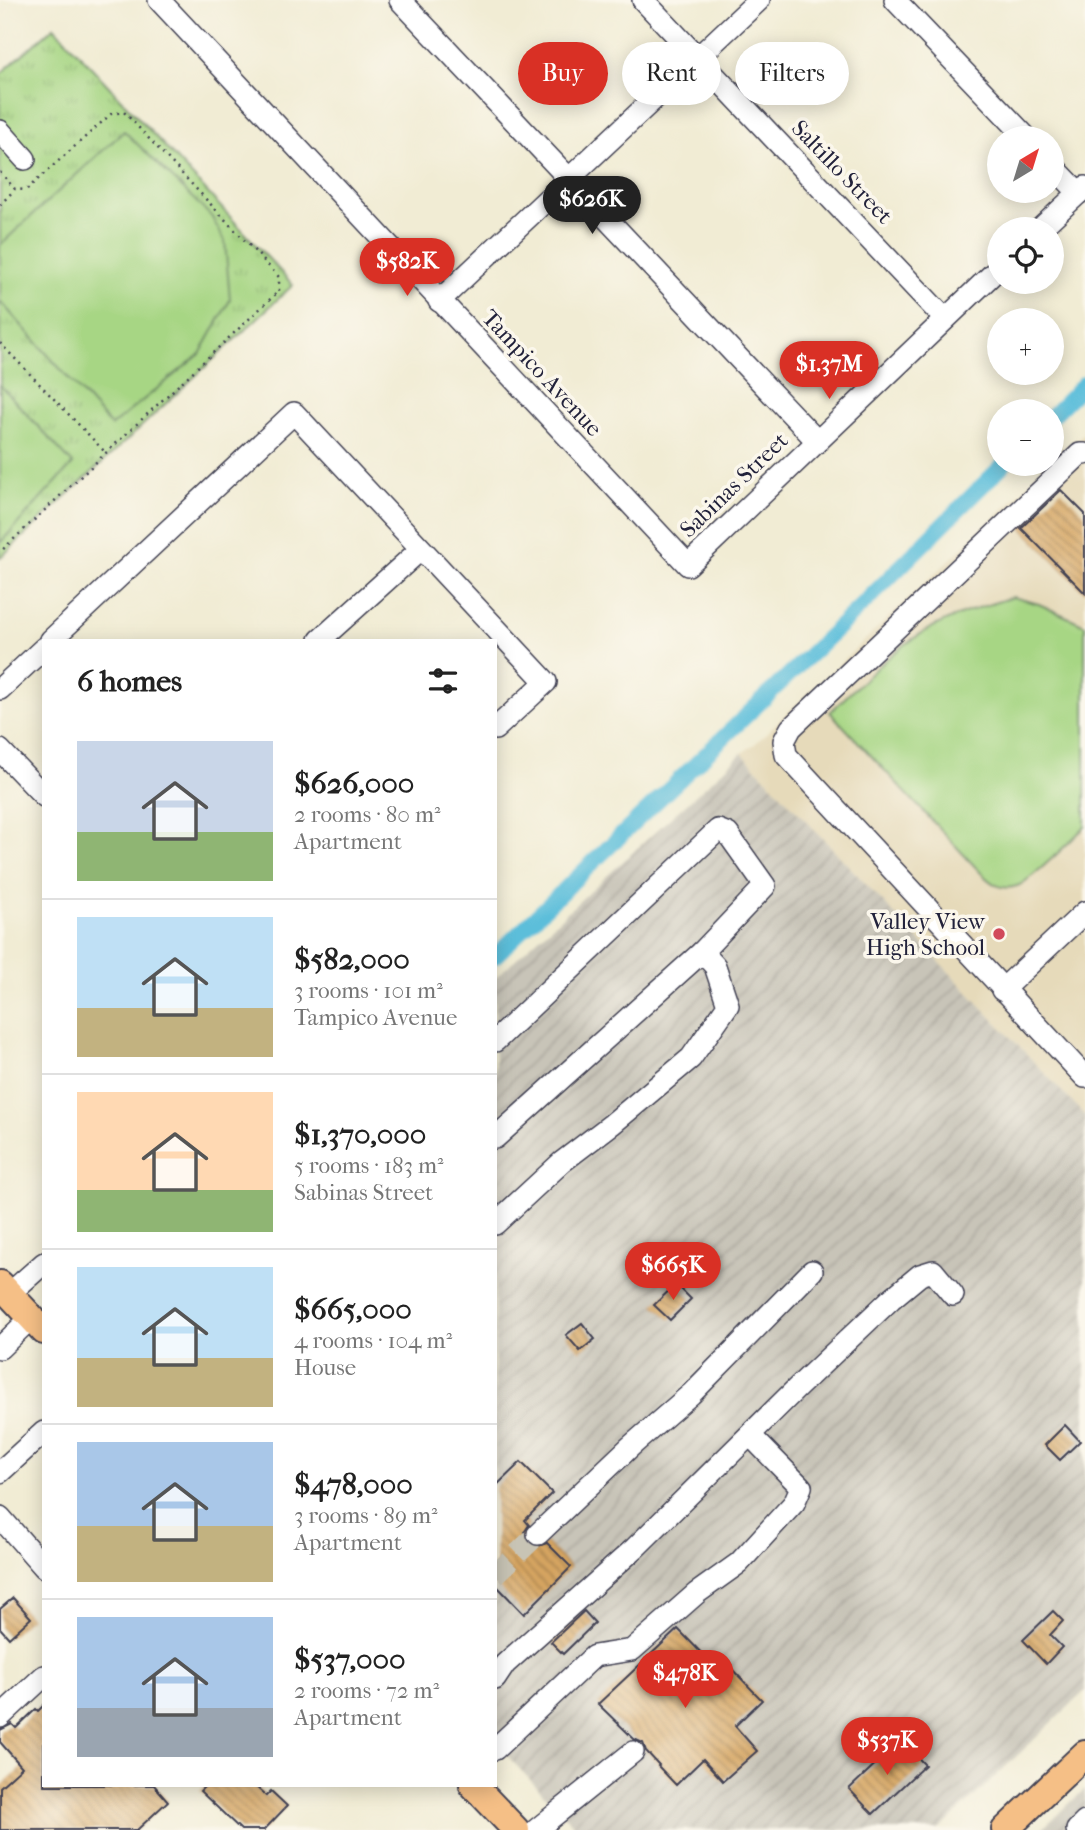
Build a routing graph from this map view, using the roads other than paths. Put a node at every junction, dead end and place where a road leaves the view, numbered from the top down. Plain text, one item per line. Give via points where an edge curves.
1 (159, 0) edge
2 (400, 0) edge
3 (643, 0) edge
4 (759, 0) edge
5 (895, 0) edge
6 (682, 42) edge
7 (716, 42) edge
8 (721, 83) edge
9 (648, 105) edge
10 (1016, 126) edge
11 (0, 131) edge
12 (25, 159) dead end
13 (1064, 174) edge
14 (567, 179) junction
15 (1082, 190) edge
16 (1053, 217) edge
17 (987, 279) edge
18 (439, 302) junction
19 (945, 319) junction
20 (817, 441) junction
21 (1085, 454) edge
22 (420, 550) junction
23 (688, 565) joint
24 (52, 639) edge
25 (321, 639) edge
26 (42, 650) edge
27 (0, 689) edge
28 (497, 727) edge
29 (0, 750) edge
30 (42, 794) edge
31 (1085, 912) edge
32 (702, 952) junction
33 (1002, 990) junction
34 (497, 1039) edge
35 (1085, 1077) edge
36 (497, 1136) edge
37 (497, 1222) edge
38 (42, 1264) edge
39 (813, 1271) dead end
40 (5, 1289) edge
41 (953, 1295) dead end
42 (38, 1324) edge
43 (0, 1348) edge
44 (42, 1434) edge
45 (750, 1435) junction
46 (0, 1472) edge
47 (0, 1517) edge
48 (538, 1534) tunnel mouth
49 (42, 1565) edge
50 (497, 1676) edge
51 (42, 1678) edge
52 (0, 1717) edge
53 (497, 1747) edge
54 (633, 1752) dead end
55 (1085, 1754) edge
56 (475, 1787) edge
57 (1085, 1822) edge
58 (516, 1830) edge
59 (536, 1830) edge
60 (1005, 1830) edge
61 (1077, 1830) edge

1 - 18 street, Tampico Avenue
2 - 14 street
3 - 6 street, Saltillo Street
4 - 7 street
5 - 10 street
8 - 19 street, Saltillo Street
9 - 14 street
11 - 12 street
13 - 15 street
14 - 18 street
14 - 20 street
15 - 16 street
17 - 19 street, Sabinas Street
18 - 23 street, Tampico Avenue
19 - 20 street, Sabinas Street
20 - 23 street, Sabinas Street
21 - 33 street via 790,728 784,741 786,755
22 - 24 street via 293,413
22 - 25 street
22 - 28 street via 545,682
26 - 27 street
29 - 30 street
31 - 33 street
32 - 34 street via 765,886 728,834 718,830
32 - 36 street
32 - 37 street via 715,966 728,1005 691,1058 562,1162
33 - 35 street
38 - 40 street
39 - 48 street via 691,1394
40 - 42 main road
41 - 45 street via 933,1271 920,1275
42 - 43 street
44 - 46 street
45 - 50 street
45 - 53 street via 801,1487 794,1503 739,1563 632,1650 594,1656
47 - 49 street
51 - 52 street
54 - 59 street
55 - 60 main road
56 - 58 main road
57 - 61 street

